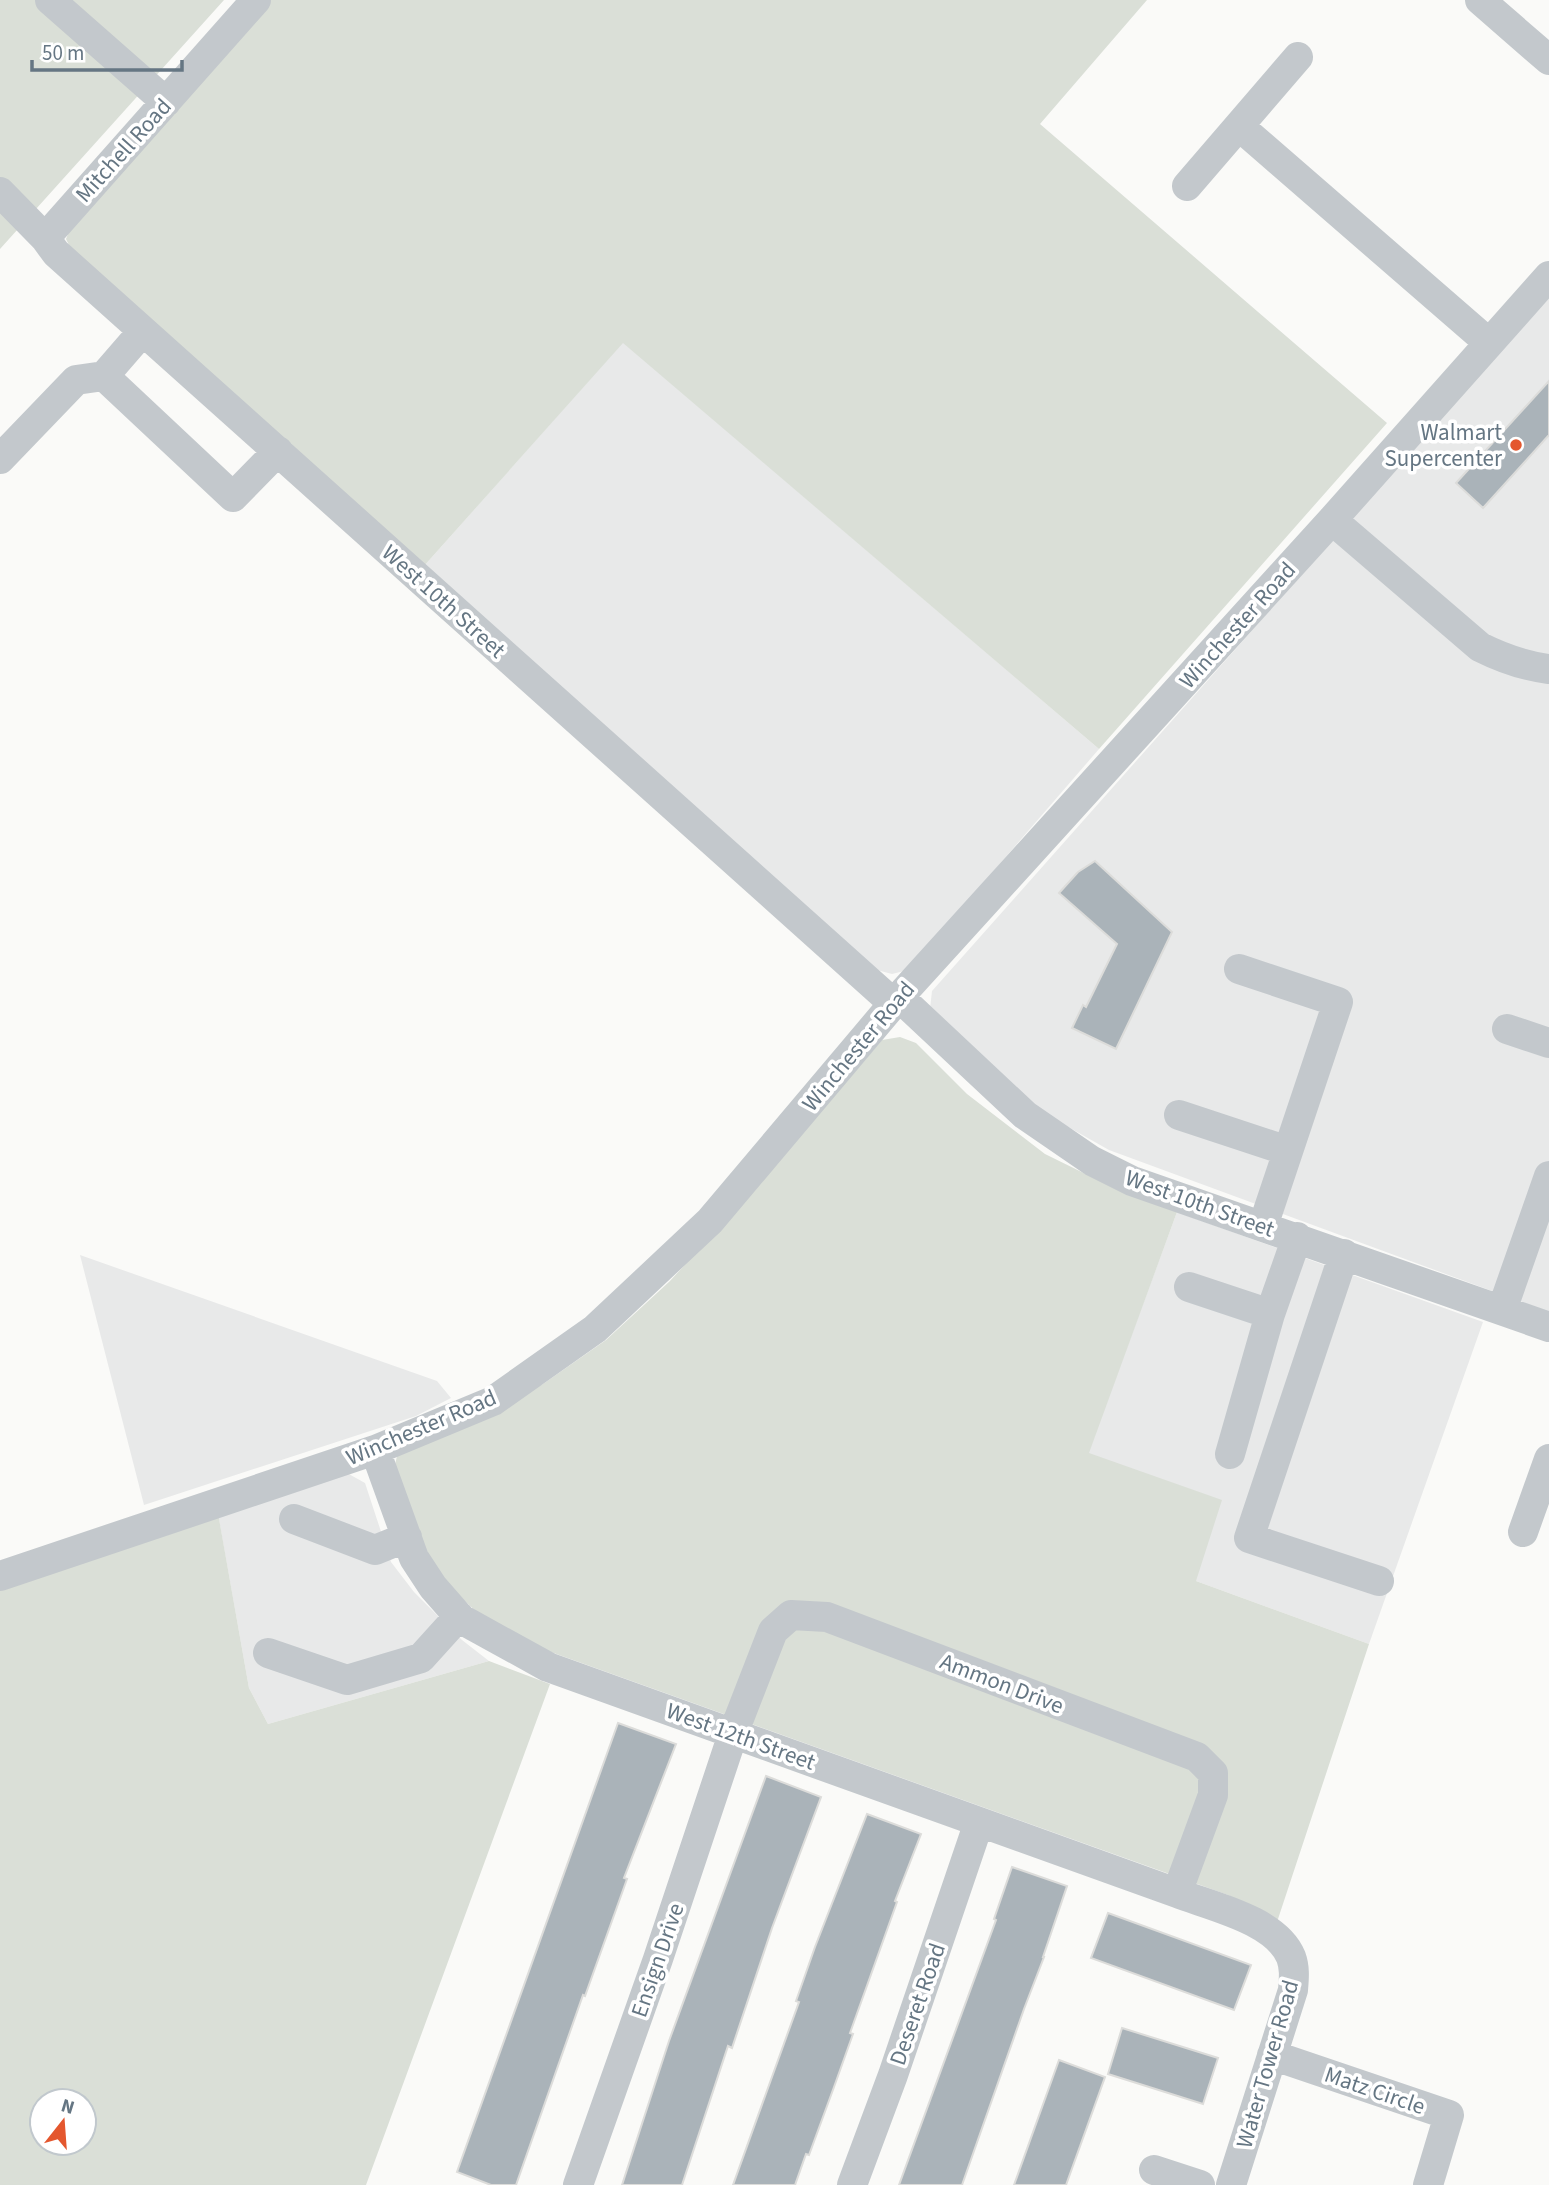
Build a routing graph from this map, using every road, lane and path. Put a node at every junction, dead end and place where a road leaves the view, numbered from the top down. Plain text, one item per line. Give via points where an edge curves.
1 (50, 0) edge
2 (256, 0) edge
3 (1480, 0) edge
4 (1298, 57) dead end
5 (1549, 60) edge
6 (166, 102) junction
7 (1239, 126) junction
8 (1187, 186) dead end
9 (0, 192) edge
10 (45, 238) junction
11 (1549, 276) edge
12 (143, 331) junction
13 (1489, 343) junction
14 (104, 376) junction
15 (278, 452) junction
16 (0, 459) edge
17 (1332, 520) junction
18 (1549, 669) edge
19 (1239, 969) dead end
20 (896, 1000) junction
21 (1507, 1029) dead end
22 (1549, 1043) edge
23 (1179, 1115) dead end
24 (1288, 1151) junction
25 (1549, 1176) edge
26 (1263, 1226) junction
27 (1297, 1237) junction
28 (1344, 1254) junction
29 (1189, 1287) dead end
30 (1502, 1310) junction
31 (1270, 1314) junction
32 (1549, 1327) edge
33 (375, 1450) junction
34 (1230, 1454) dead end
35 (1549, 1459) edge
36 (294, 1519) dead end
37 (1523, 1532) dead end
38 (407, 1537) junction
39 (0, 1576) edge
40 (1379, 1581) dead end
41 (459, 1616) junction
42 (268, 1653) dead end
43 (733, 1734) junction
44 (979, 1822) junction
45 (1177, 1893) junction
46 (1209, 1905) joint
47 (1272, 2055) junction
48 (1154, 2170) dead end
49 (578, 2185) edge
50 (852, 2185) edge
51 (1200, 2185) edge
52 (1231, 2185) edge
53 (1428, 2185) edge

1 - 6 street
2 - 6 street, Mitchell Road
3 - 5 street
4 - 7 street
6 - 10 street, Mitchell Road
7 - 8 street
7 - 13 street
9 - 10 street, West 10th Street
10 - 12 street, West 10th Street
11 - 13 street, Winchester Road
12 - 14 street
12 - 15 street, West 10th Street
13 - 17 street, Winchester Road
14 - 15 street via 233,497
14 - 16 street via 76,380
15 - 20 street, West 10th Street
17 - 18 street via 1480,647 1501,658
17 - 20 street, Winchester Road
19 - 24 street via 1338,1002
20 - 26 street, West 10th Street via 1025,1115 1092,1161 1132,1181
20 - 33 street, Winchester Road via 710,1221 595,1329 493,1401
21 - 22 street
23 - 24 street
24 - 26 street
25 - 30 street
26 - 27 street, West 10th Street
27 - 28 street, West 10th Street
27 - 31 street
28 - 30 street, West 10th Street
28 - 40 street via 1250,1538
29 - 31 street
30 - 32 street, West 10th Street
31 - 34 street
33 - 38 street, West 12th Street
33 - 39 street, Winchester Road
35 - 37 street
36 - 38 street via 375,1550
38 - 41 street, West 12th Street via 429,1583
41 - 42 street via 421,1658 347,1680
41 - 43 street, West 12th Street via 548,1667
43 - 44 street, West 12th Street
43 - 45 street, Ammon Drive via 773,1631 791,1615 827,1617 1196,1757 1213,1773 1213,1795
43 - 49 street, Ensign Drive
44 - 45 street, West 12th Street
44 - 50 street, Deseret Road
45 - 46 street, West 12th Street
46 - 47 street, Water Tower Road via 1267,1929 1291,1956 1293,1990
47 - 52 street, Water Tower Road
47 - 53 street, Matz Circle via 1449,2115
48 - 51 street

